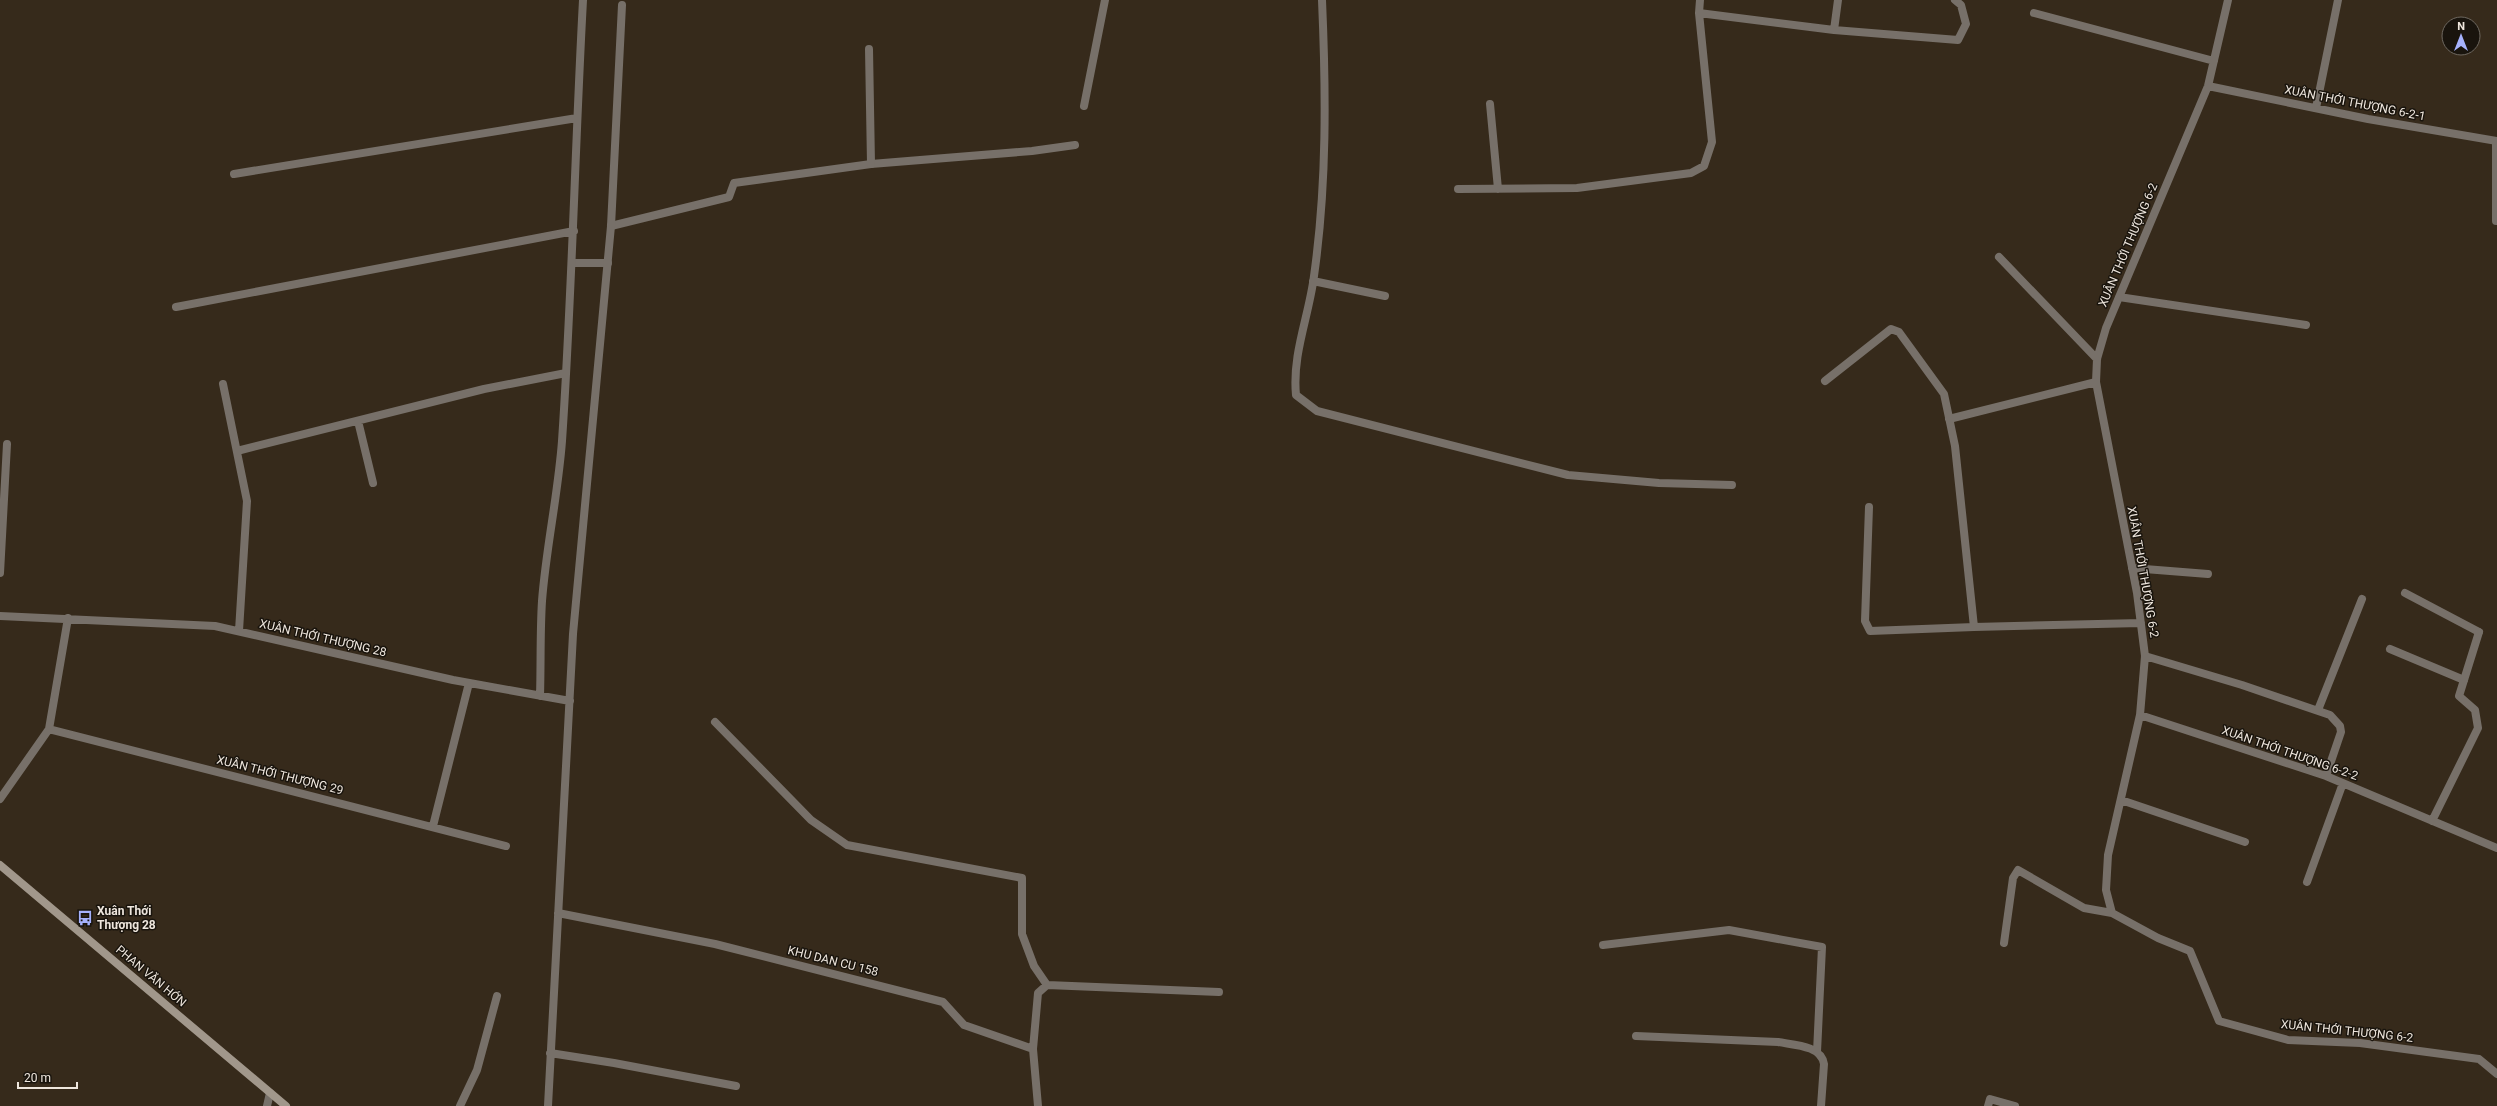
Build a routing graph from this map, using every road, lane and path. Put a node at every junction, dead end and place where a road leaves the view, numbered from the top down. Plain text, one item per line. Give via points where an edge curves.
1 (583, 0) edge
2 (1105, 0) edge
3 (1322, 0) edge
4 (1700, 0) edge
5 (1838, 0) edge
6 (1956, 0) edge
7 (2228, 0) edge
8 (2338, 0) edge
9 (622, 5) dead end
10 (1699, 13) junction
11 (2034, 13) dead end
12 (1834, 30) junction
13 (869, 49) dead end
14 (2214, 60) junction
15 (2208, 86) junction
16 (1490, 104) dead end
17 (1084, 106) dead end
18 (2316, 108) junction
19 (577, 118) junction
20 (2497, 141) edge
21 (1075, 145) dead end
22 (871, 164) junction
23 (234, 174) dead end
24 (1458, 189) dead end
25 (1498, 189) junction
26 (2496, 221) dead end
27 (611, 226) junction
28 (574, 231) junction
29 (1999, 257) dead end
30 (572, 263) junction
31 (608, 263) junction
32 (1313, 281) junction
33 (1385, 296) dead end
34 (2119, 297) junction
35 (176, 307) dead end
36 (2306, 325) dead end
37 (2097, 359) junction
38 (566, 373) junction
39 (1825, 381) dead end
40 (2096, 382) junction
41 (224, 384) dead end
42 (1949, 419) junction
43 (358, 420) junction
44 (7, 444) dead end
45 (237, 451) junction
46 (373, 483) dead end
47 (1732, 485) dead end
48 (1869, 506) dead end
49 (2132, 568) junction
50 (0, 572) edge
51 (2208, 574) dead end
52 (2405, 593) dead end
53 (2362, 599) dead end
54 (0, 616) edge
55 (68, 618) junction
56 (2141, 623) junction
57 (1974, 627) junction
58 (239, 631) junction
59 (2390, 649) dead end
60 (2145, 656) junction
61 (2464, 680) junction
62 (469, 683) junction
63 (540, 696) junction
64 (570, 701) junction
65 (2318, 710) junction
66 (2140, 715) junction
67 (715, 722) dead end
68 (49, 729) junction
69 (2326, 776) junction
70 (2343, 783) junction
71 (0, 799) edge
72 (2121, 800) junction
73 (2432, 821) junction
74 (433, 826) junction
75 (2245, 842) dead end
76 (506, 846) dead end
77 (2497, 848) edge
78 (0, 865) edge
79 (2307, 882) dead end
80 (558, 913) junction
81 (2112, 913) junction
82 (2004, 943) dead end
83 (1603, 945) dead end
84 (1047, 985) junction
85 (1219, 992) dead end
86 (497, 996) dead end
87 (1636, 1036) dead end
88 (1034, 1049) junction
89 (1817, 1052) junction
90 (550, 1053) junction
91 (2497, 1074) edge
92 (736, 1086) dead end
93 (270, 1093) junction
94 (267, 1106) edge
95 (286, 1106) edge
96 (460, 1106) edge
97 (548, 1106) edge
98 (1038, 1106) edge
99 (1821, 1106) edge
100 (1988, 1106) edge
101 (2015, 1106) edge

1 - 19 street
2 - 17 street
3 - 32 street via 1326,151
4 - 10 street
5 - 12 street
6 - 12 street via 1966,24 1958,40
7 - 14 street, XUÂN THỚI THƯỢNG 6-2
8 - 18 street
9 - 27 street
10 - 12 street
10 - 25 street via 1712,142 1704,166 1691,173 1577,188
11 - 14 street
13 - 22 street
14 - 15 street, XUÂN THỚI THƯỢNG 6-2
15 - 18 street, XUÂN THỚI THƯỢNG 6-2-1
15 - 34 street, XUÂN THỚI THƯỢNG 6-2
16 - 25 street
18 - 20 street, XUÂN THỚI THƯỢNG 6-2-1
19 - 23 street
19 - 28 street
20 - 26 street
21 - 22 street
22 - 27 street via 734,183 729,197
24 - 25 street
27 - 31 street
28 - 30 street
28 - 35 street
29 - 37 street
30 - 31 street
30 - 38 street
31 - 64 street
32 - 33 street
32 - 47 street via 1294,374 1296,395 1317,411 1568,475 1658,483
34 - 36 street
34 - 37 street, XUÂN THỚI THƯỢNG 6-2
37 - 40 street, XUÂN THỚI THƯỢNG 6-2
38 - 43 street via 484,389
38 - 63 street via 562,444 542,601
39 - 42 street via 1891,329 1899,332 1944,394
40 - 42 street
40 - 49 street, XUÂN THỚI THƯỢNG 6-2
41 - 45 street
42 - 57 street via 1955,446
43 - 45 street
43 - 46 street
44 - 50 street
45 - 58 street via 246,501
48 - 57 street via 1865,621 1867,628 1870,630
49 - 51 street
49 - 56 street, XUÂN THỚI THƯỢNG 6-2
52 - 61 street via 2479,632
53 - 65 street
54 - 55 street, XUÂN THỚI THƯỢNG 28
55 - 58 street, XUÂN THỚI THƯỢNG 28 via 215,626
55 - 68 street
56 - 57 street
56 - 60 street, XUÂN THỚI THƯỢNG 6-2
58 - 62 street, XUÂN THỚI THƯỢNG 28
59 - 61 street
60 - 65 street
60 - 66 street, XUÂN THỚI THƯỢNG 6-2
61 - 73 street via 2459,696 2475,710 2478,728
62 - 63 street, XUÂN THỚI THƯỢNG 28
62 - 74 street
63 - 64 street, XUÂN THỚI THƯỢNG 28
64 - 80 street
65 - 69 street via 2330,715 2340,726 2341,732
66 - 69 street, XUÂN THỚI THƯỢNG 6-2-2
66 - 72 street, XUÂN THỚI THƯỢNG 6-2
67 - 84 street via 811,820 847,846 1022,878 1022,934 1034,966
68 - 71 street
68 - 74 street, XUÂN THỚI THƯỢNG 29
69 - 70 street, XUÂN THỚI THƯỢNG 6-2-2
70 - 73 street, XUÂN THỚI THƯỢNG 6-2-2
70 - 79 street
72 - 75 street
72 - 81 street, XUÂN THỚI THƯỢNG 6-2 via 2108,855 2106,890
73 - 77 street, XUÂN THỚI THƯỢNG 6-2-2
74 - 76 street, XUÂN THỚI THƯỢNG 29
78 - 93 main road, PHAN VĂN HỚN
80 - 88 street, KHU DAN CU 158 via 715,944 943,1002 964,1025
80 - 90 street
81 - 82 street via 2084,908 2018,870 2013,878
81 - 91 street, XUÂN THỚI THƯỢNG 6-2 via 2158,938 2190,951 2219,1021 2288,1040 2360,1043 2479,1059
83 - 89 street via 1729,930 1822,947
84 - 85 street
84 - 88 street via 1038,993
86 - 96 street via 476,1070
87 - 89 street via 1778,1042
88 - 98 street
89 - 99 street via 1823,1057 1824,1064
90 - 92 street
90 - 97 street
93 - 94 street
93 - 95 main road, PHAN VĂN HỚN
100 - 101 street via 1990,1100

